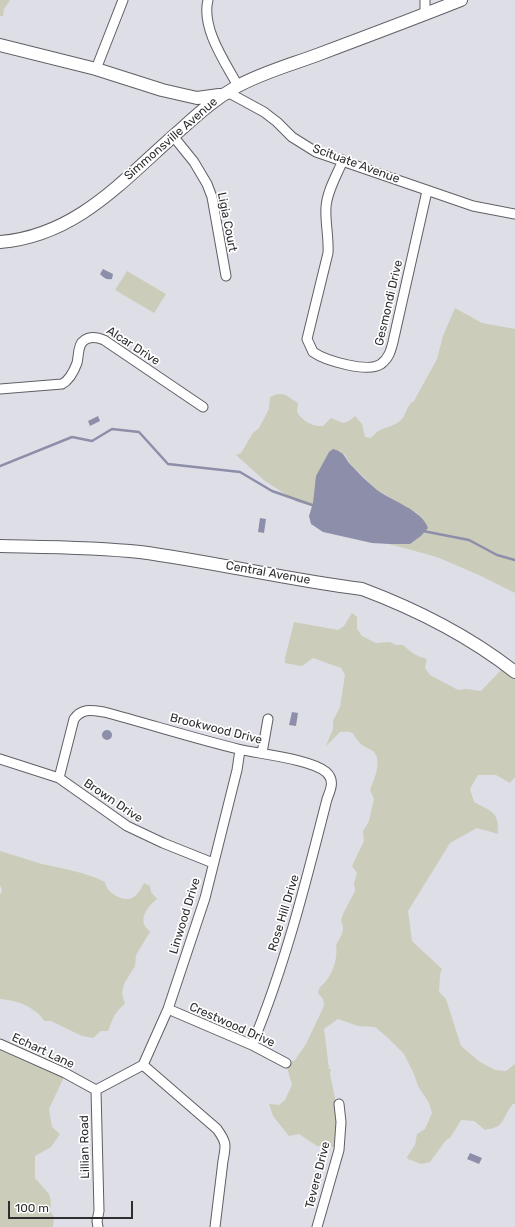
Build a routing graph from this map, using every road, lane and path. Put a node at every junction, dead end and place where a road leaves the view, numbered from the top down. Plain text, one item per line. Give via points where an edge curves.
1 (123, 0) edge
2 (208, 0) edge
3 (425, 0) edge
4 (461, 0) edge
5 (425, 14) junction
6 (0, 45) edge
7 (96, 69) junction
8 (238, 86) junction
9 (223, 94) junction
10 (173, 136) junction
11 (343, 160) junction
12 (427, 190) junction
13 (515, 214) edge
14 (0, 242) edge
15 (226, 276) dead end
16 (0, 389) edge
17 (203, 407) dead end
18 (0, 546) edge
19 (515, 672) edge
20 (268, 719) dead end
21 (240, 750) junction
22 (262, 753) junction
23 (0, 760) edge
24 (59, 778) junction
25 (332, 785) joint
26 (214, 863) junction
27 (168, 1009) junction
28 (0, 1044) edge
29 (252, 1045) junction
30 (286, 1063) dead end
31 (143, 1065) junction
32 (96, 1090) junction
33 (339, 1104) dead end
34 (98, 1227) edge
35 (215, 1227) edge
36 (317, 1227) edge

1 - 7 street
2 - 8 street via 206,11 209,28
3 - 5 street
4 - 5 street, Simmonsville Avenue
5 - 8 street, Simmonsville Avenue
6 - 7 street, Scituate Avenue
7 - 9 street, Scituate Avenue via 197,98
8 - 9 street, Simmonsville Avenue
9 - 10 street, Simmonsville Avenue
9 - 11 street, Scituate Avenue via 231,94 264,112 303,145
10 - 14 street, Simmonsville Avenue via 81,215 42,233
10 - 15 street, Ligia Court via 194,162 212,197
11 - 12 street, Scituate Avenue
11 - 12 street, Gesmondi Drive via 327,198 328,253 308,339 313,352 329,360 358,367 371,367 381,364 388,357
12 - 13 street, Scituate Avenue via 473,206
16 - 17 street, Alcar Drive via 62,384 70,378 74,370 82,343 87,338 95,337 104,340
18 - 19 street, Central Avenue via 93,548 138,552 362,589 387,598 459,633
20 - 22 street
21 - 22 street, Brookwood Drive
21 - 24 street, Brookwood Drive via 104,712 84,710 74,719
21 - 26 street, Linwood Drive
22 - 25 street, Brookwood Drive via 321,768 330,776
23 - 24 street, Brown Drive
24 - 26 street, Brown Drive via 127,826
25 - 29 street, Rose Hill Drive via 302,899 263,1020
26 - 27 street, Linwood Drive
27 - 29 street, Crestwood Drive
27 - 31 street, Linwood Drive
28 - 32 street, Echart Lane
29 - 30 street, Crestwood Drive
31 - 32 street
31 - 35 street via 217,1129 224,1139 225,1151
32 - 34 street, Lillian Road
33 - 36 street, Tevere Drive via 339,1150

